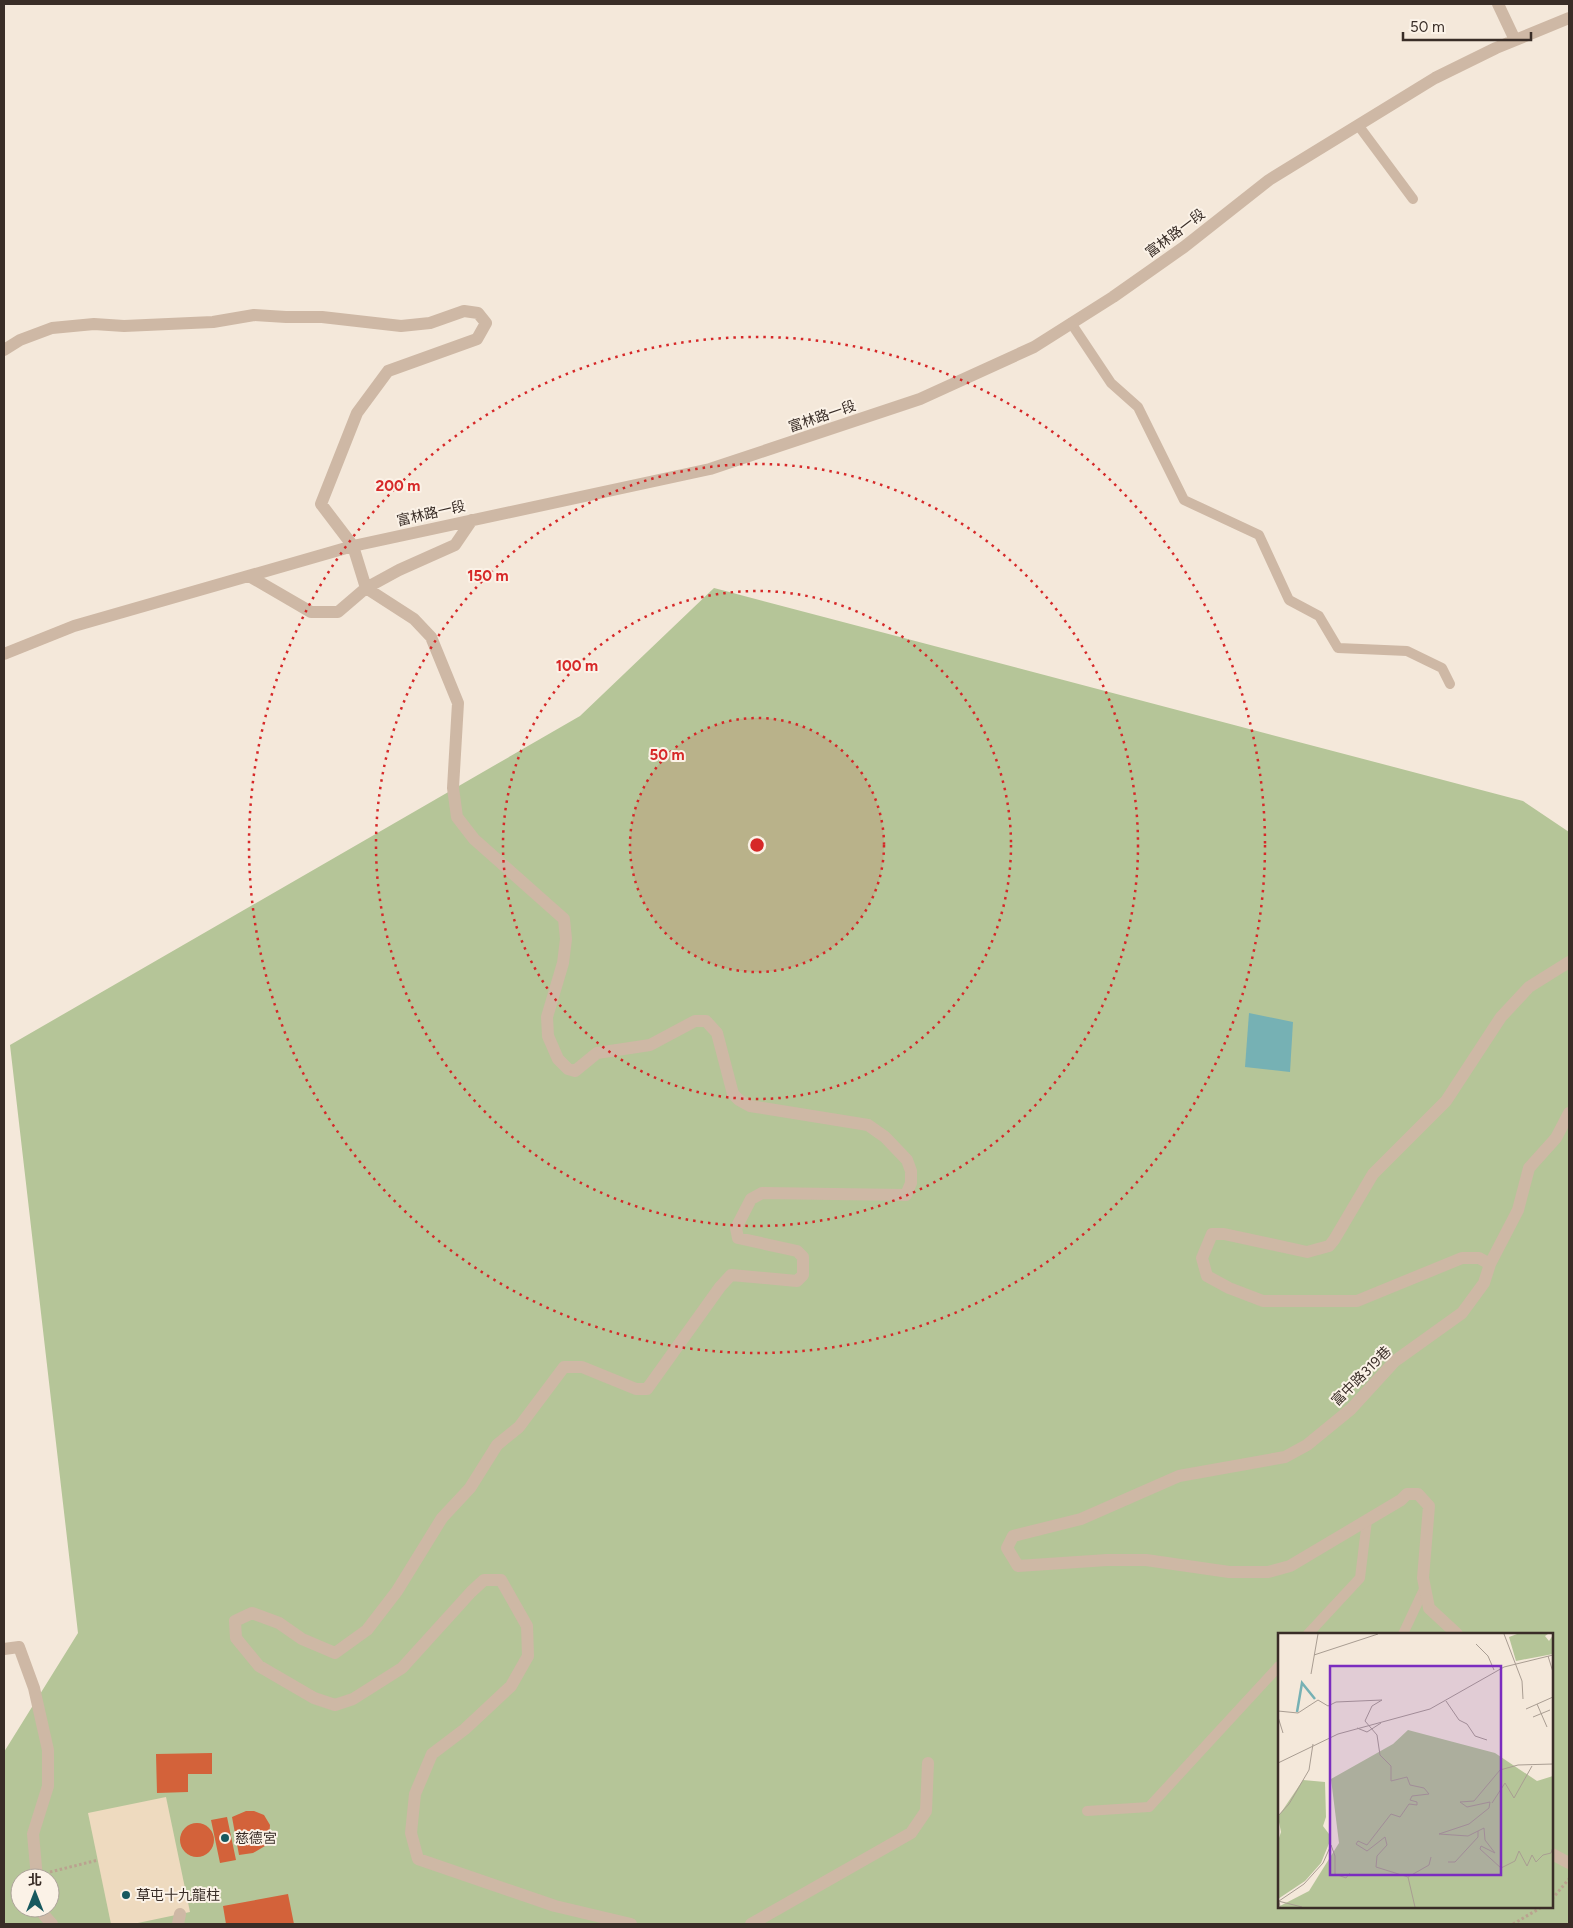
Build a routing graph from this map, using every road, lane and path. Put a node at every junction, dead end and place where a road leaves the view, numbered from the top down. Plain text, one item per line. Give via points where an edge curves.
1 (1498, 4) edge
2 (1569, 18) edge
3 (1515, 40) junction
4 (1358, 125) junction
5 (1413, 199) dead end
6 (1071, 323) junction
7 (4, 350) edge
8 (472, 520) junction
9 (353, 546) junction
10 (249, 576) junction
11 (366, 588) junction
12 (4, 654) edge
13 (1450, 684) dead end
14 (1569, 962) edge
15 (1569, 1113) edge
16 (1490, 1264) junction
17 (1366, 1520) junction
18 (1425, 1587) junction
19 (1309, 1633) edge
20 (1403, 1633) edge
21 (1456, 1633) edge
22 (4, 1649) edge
23 (1278, 1667) edge
24 (928, 1763) dead end
25 (1087, 1811) dead end
26 (1553, 1855) edge
27 (98, 1860) dead end
28 (1569, 1863) edge
29 (36, 1868) edge
30 (60, 1870) edge
31 (1569, 1879) edge
32 (1553, 1898) edge
33 (1540, 1908) edge
34 (631, 1924) edge
35 (751, 1924) edge
36 (1513, 1924) edge

1 - 3 street
2 - 3 street, 富林路一段
3 - 4 street, 富林路一段 via 1435,78
4 - 5 lane
4 - 6 street, 富林路一段 via 1269,180 1184,247
6 - 8 street, 富林路一段 via 1034,347 920,399 801,440 710,469
6 - 13 lane via 1111,383 1138,407 1184,500 1259,535 1289,600 1319,616 1338,648 1407,651 1442,668
7 - 9 street via 52,328 94,324 124,326 213,322 254,315 322,316 401,326 430,323 464,312 478,313 486,323 477,339 388,370 357,413 322,504
8 - 9 street, 富林路一段
8 - 11 street via 455,546
9 - 10 street, 富林路一段
9 - 11 street
10 - 11 street via 311,612 338,612
10 - 12 street, 富林路一段 via 74,626
11 - 34 street via 414,619 431,637 458,703 453,788 457,817 474,839 564,920 563,963 547,1017 548,1036 558,1059 575,1071 597,1053 650,1045 695,1021 706,1021 717,1032 733,1094 739,1100 750,1106 868,1125 885,1137 907,1160 912,1171 912,1183 906,1195 762,1193 751,1199 736,1228 738,1238 797,1251 803,1257 803,1275 797,1281 731,1275 647,1389 636,1389 582,1368 564,1367 519,1427 497,1445 470,1488 442,1518 398,1591 368,1630 335,1653 302,1639 279,1622 252,1613 235,1621 236,1638 260,1666 314,1698 335,1705 353,1699 402,1668 484,1580 501,1580 527,1626 528,1656 511,1686 432,1754 415,1794 411,1833 418,1859 555,1906
14 - 16 street via 1529,987 1501,1017 1446,1101 1374,1174 1329,1246 1307,1252 1212,1234 1202,1258 1207,1276 1263,1300 1357,1300 1462,1258 1479,1258
15 - 16 street via 1556,1138 1529,1168 1518,1210
16 - 17 street, 富中路319巷 via 1484,1282 1462,1313 1396,1361 1351,1409 1307,1445 1285,1458 1179,1476 1081,1519 1013,1536 1007,1548 1018,1566 1146,1560 1229,1572 1268,1572 1290,1566
17 - 18 street, 富中路319巷 via 1406,1494 1418,1494 1429,1506
17 - 19 lane via 1360,1578
18 - 20 lane
18 - 21 street, 富中路319巷 via 1429,1608
22 - 29 street via 19,1647 34,1688 48,1750 48,1786 33,1834
23 - 25 lane via 1150,1807
24 - 35 street via 926,1811 912,1833
26 - 28 street
27 - 30 path
31 - 32 path
33 - 36 path

